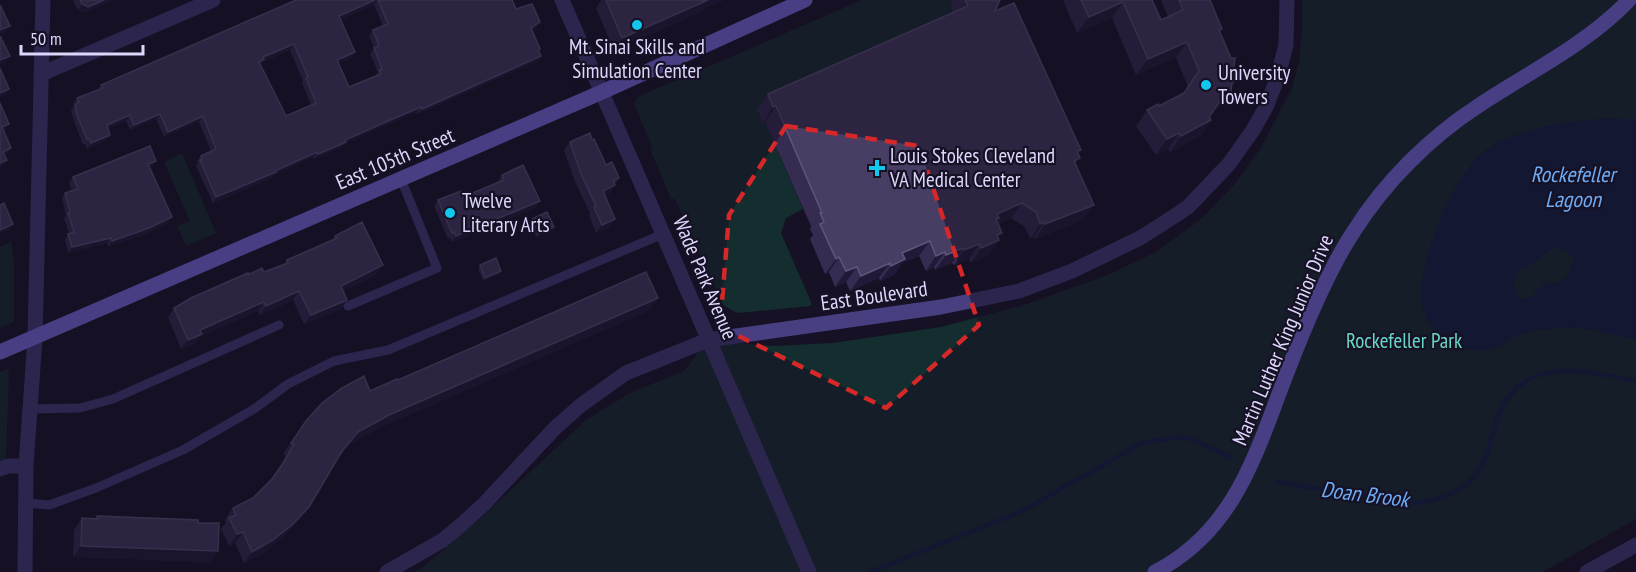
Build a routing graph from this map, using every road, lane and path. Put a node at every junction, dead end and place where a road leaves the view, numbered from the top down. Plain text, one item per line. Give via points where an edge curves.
1 (43, 0) edge
2 (213, 0) edge
3 (562, 0) edge
4 (805, 0) edge
5 (1287, 0) edge
6 (1629, 0) edge
7 (40, 74) junction
8 (602, 92) junction
9 (401, 179) junction
10 (663, 234) junction
11 (348, 306) edge
12 (279, 325) dead end
13 (35, 338) junction
14 (708, 340) junction
15 (0, 352) edge
16 (30, 409) junction
17 (26, 466) junction
18 (0, 469) edge
19 (26, 503) junction
20 (1636, 545) edge
21 (1592, 571) edge
22 (25, 572) edge
23 (387, 572) edge
24 (809, 572) edge
25 (1155, 572) edge

1 - 7 street
2 - 7 street
3 - 8 street, Wade Park Avenue
4 - 8 main road, East 105th Street
5 - 14 street, East Boulevard via 1286,45 1277,79 1253,130 1216,179 1188,207 1140,237 1072,271 1019,291 941,307
6 - 25 main road, Martin Luther King Junior Drive via 1577,44 1463,117 1419,153 1376,200 1334,265 1244,482 1196,544
7 - 13 street
8 - 9 main road, East 105th Street
8 - 10 street, Wade Park Avenue
9 - 11 lane via 437,268
9 - 13 main road, East 105th Street
10 - 14 street, Wade Park Avenue
10 - 19 lane via 388,350 334,361 288,384 254,409 183,450 96,488 49,505
12 - 16 lane via 113,399 80,408
13 - 15 main road, East 105th Street
13 - 16 street
14 - 23 street, East Boulevard via 626,373 581,405 461,525
14 - 24 street, Wade Park Avenue
16 - 17 street
17 - 18 street
17 - 19 street
19 - 22 street
20 - 21 street

